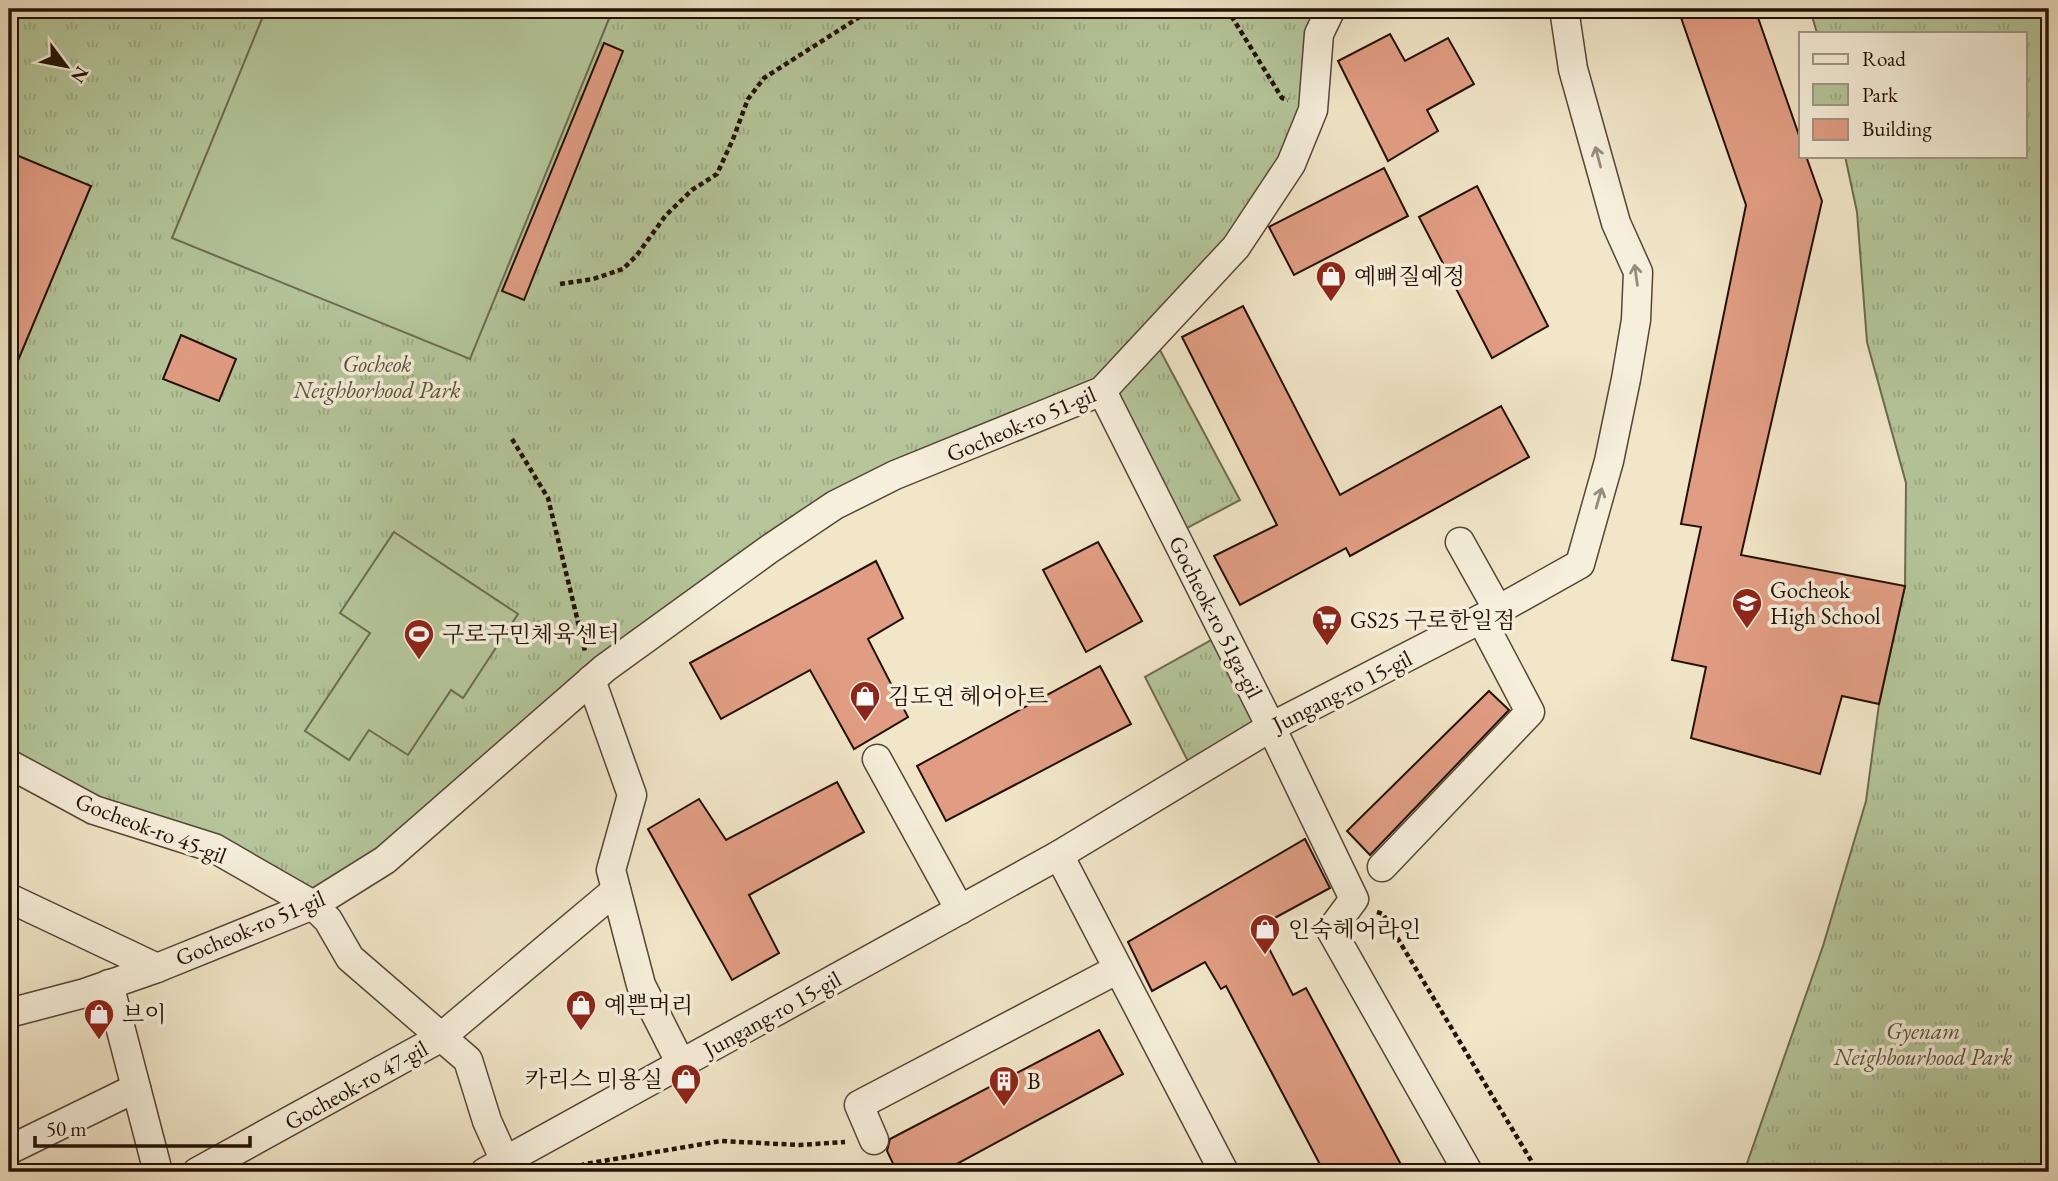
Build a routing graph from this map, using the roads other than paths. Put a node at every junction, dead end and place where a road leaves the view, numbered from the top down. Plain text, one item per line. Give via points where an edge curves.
1 (1331, 9) edge
2 (1564, 9) edge
3 (1102, 391) junction
4 (1460, 542) dead end
5 (1490, 614) junction
6 (591, 680) junction
7 (1271, 727) junction
8 (877, 760) dead end
9 (9, 764) edge
10 (1059, 855) junction
11 (1382, 867) dead end
12 (616, 890) junction
13 (9, 898) edge
14 (313, 905) junction
15 (960, 910) junction
16 (157, 968) junction
17 (1118, 969) junction
18 (109, 984) junction
19 (9, 1013) edge
20 (440, 1038) junction
21 (681, 1064) junction
22 (136, 1088) junction
23 (874, 1140) road end
24 (9, 1150) edge
25 (495, 1167) edge
26 (158, 1172) edge
27 (197, 1172) edge
28 (1224, 1172) edge
29 (1468, 1172) edge

1 - 3 street, Gocheok-ro 51-gil via 1320,34 1313,110 1291,164 1236,247
5 -> 2 street, Jungang-ro 15-gil via 1580,564 1609,461 1636,320 1638,272 1616,223 1573,69
3 - 6 street, Gocheok-ro 51-gil via 895,475 835,505
3 - 7 street, Gocheok-ro 51ga-gil
4 - 5 street
5 - 7 street, Jungang-ro 15-gil
5 - 11 street via 1530,712
6 - 12 street via 632,795 611,870
6 - 14 street, Gocheok-ro 51-gil via 385,860
7 - 10 street, Jungang-ro 15-gil
7 - 29 street, Gocheok-ro 51ga-gil via 1354,899 1331,930
8 - 15 street
9 - 14 street, Gocheok-ro 45-gil via 94,810 214,848
10 - 15 street, Jungang-ro 15-gil
10 - 17 street
12 - 20 street
12 - 21 street via 641,985
13 - 16 street
14 - 16 street, Gocheok-ro 51-gil
14 - 20 street, Gocheok-ro 45-gil via 328,920 350,958
15 - 21 street, Jungang-ro 15-gil
16 - 18 street, Gocheok-ro 51-gil
17 - 23 street via 859,1105
17 - 28 street
18 - 19 street, Gocheok-ro 51-gil
18 - 22 street
20 - 25 street, Gocheok-ro 45-gil via 468,1060
20 - 27 street, Gocheok-ro 47-gil
21 - 25 street, Jungang-ro 15-gil
22 - 24 street
22 - 26 street

